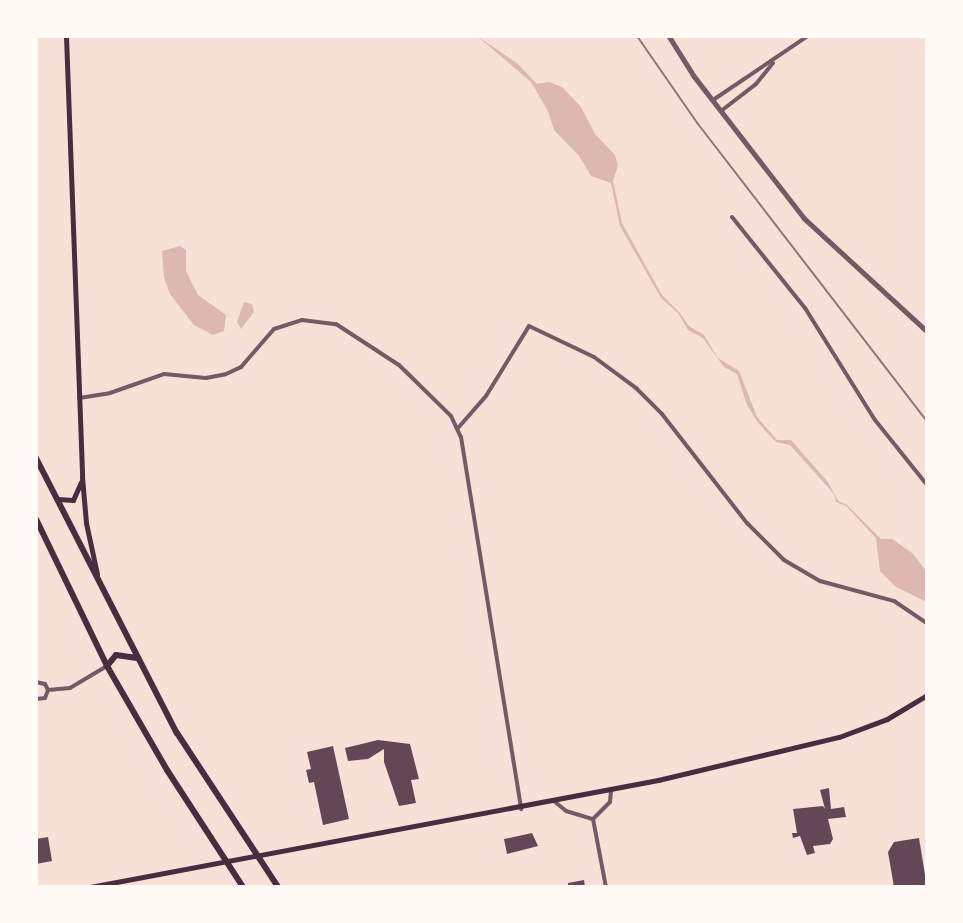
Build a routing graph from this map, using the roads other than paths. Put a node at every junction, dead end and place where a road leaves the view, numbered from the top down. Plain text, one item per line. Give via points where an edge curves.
1 (66, 36) edge
2 (669, 36) edge
3 (807, 36) edge
4 (773, 62) junction
5 (713, 100) junction
6 (721, 111) junction
7 (732, 217) dead end
8 (927, 332) edge
9 (79, 398) junction
10 (458, 428) junction
11 (36, 460) edge
12 (82, 477) junction
13 (927, 485) edge
14 (58, 499) junction
15 (36, 519) edge
16 (97, 575) junction
17 (927, 623) edge
18 (137, 658) junction
19 (107, 666) junction
20 (36, 682) edge
21 (48, 690) junction
22 (927, 695) edge
23 (36, 699) edge
24 (610, 791) junction
25 (555, 802) junction
26 (521, 809) junction
27 (593, 819) junction
28 (258, 858) junction
29 (226, 863) junction
30 (90, 887) edge
31 (243, 887) edge
32 (278, 887) edge
33 (606, 887) edge

1 - 9 main road
2 - 5 street
3 - 4 street
4 - 5 street via 747,74
4 - 6 street via 756,84
5 - 6 street
6 - 8 street via 805,219
7 - 13 street via 809,313 869,411
9 - 10 street via 110,393 164,374 206,378 226,374 242,367 277,327 319,320 340,326 389,356
9 - 12 main road
10 - 17 street via 486,396 530,326 594,357 636,388 662,414 747,523 784,560 820,581 894,601
10 - 26 street
11 - 14 main road
12 - 14 main road via 77,497 70,501
12 - 16 main road via 86,523
14 - 16 main road
15 - 19 main road
16 - 18 main road
18 - 19 main road via 116,655
18 - 28 main road via 177,733
19 - 21 street via 70,688
19 - 29 main road
20 - 21 street via 45,684
21 - 23 street via 45,698
22 - 24 main road via 886,718 839,737
24 - 25 main road
24 - 27 street via 609,802
25 - 26 main road
25 - 27 street via 566,811
26 - 28 main road
27 - 33 street
28 - 29 main road
28 - 32 main road
29 - 30 main road
29 - 31 main road

